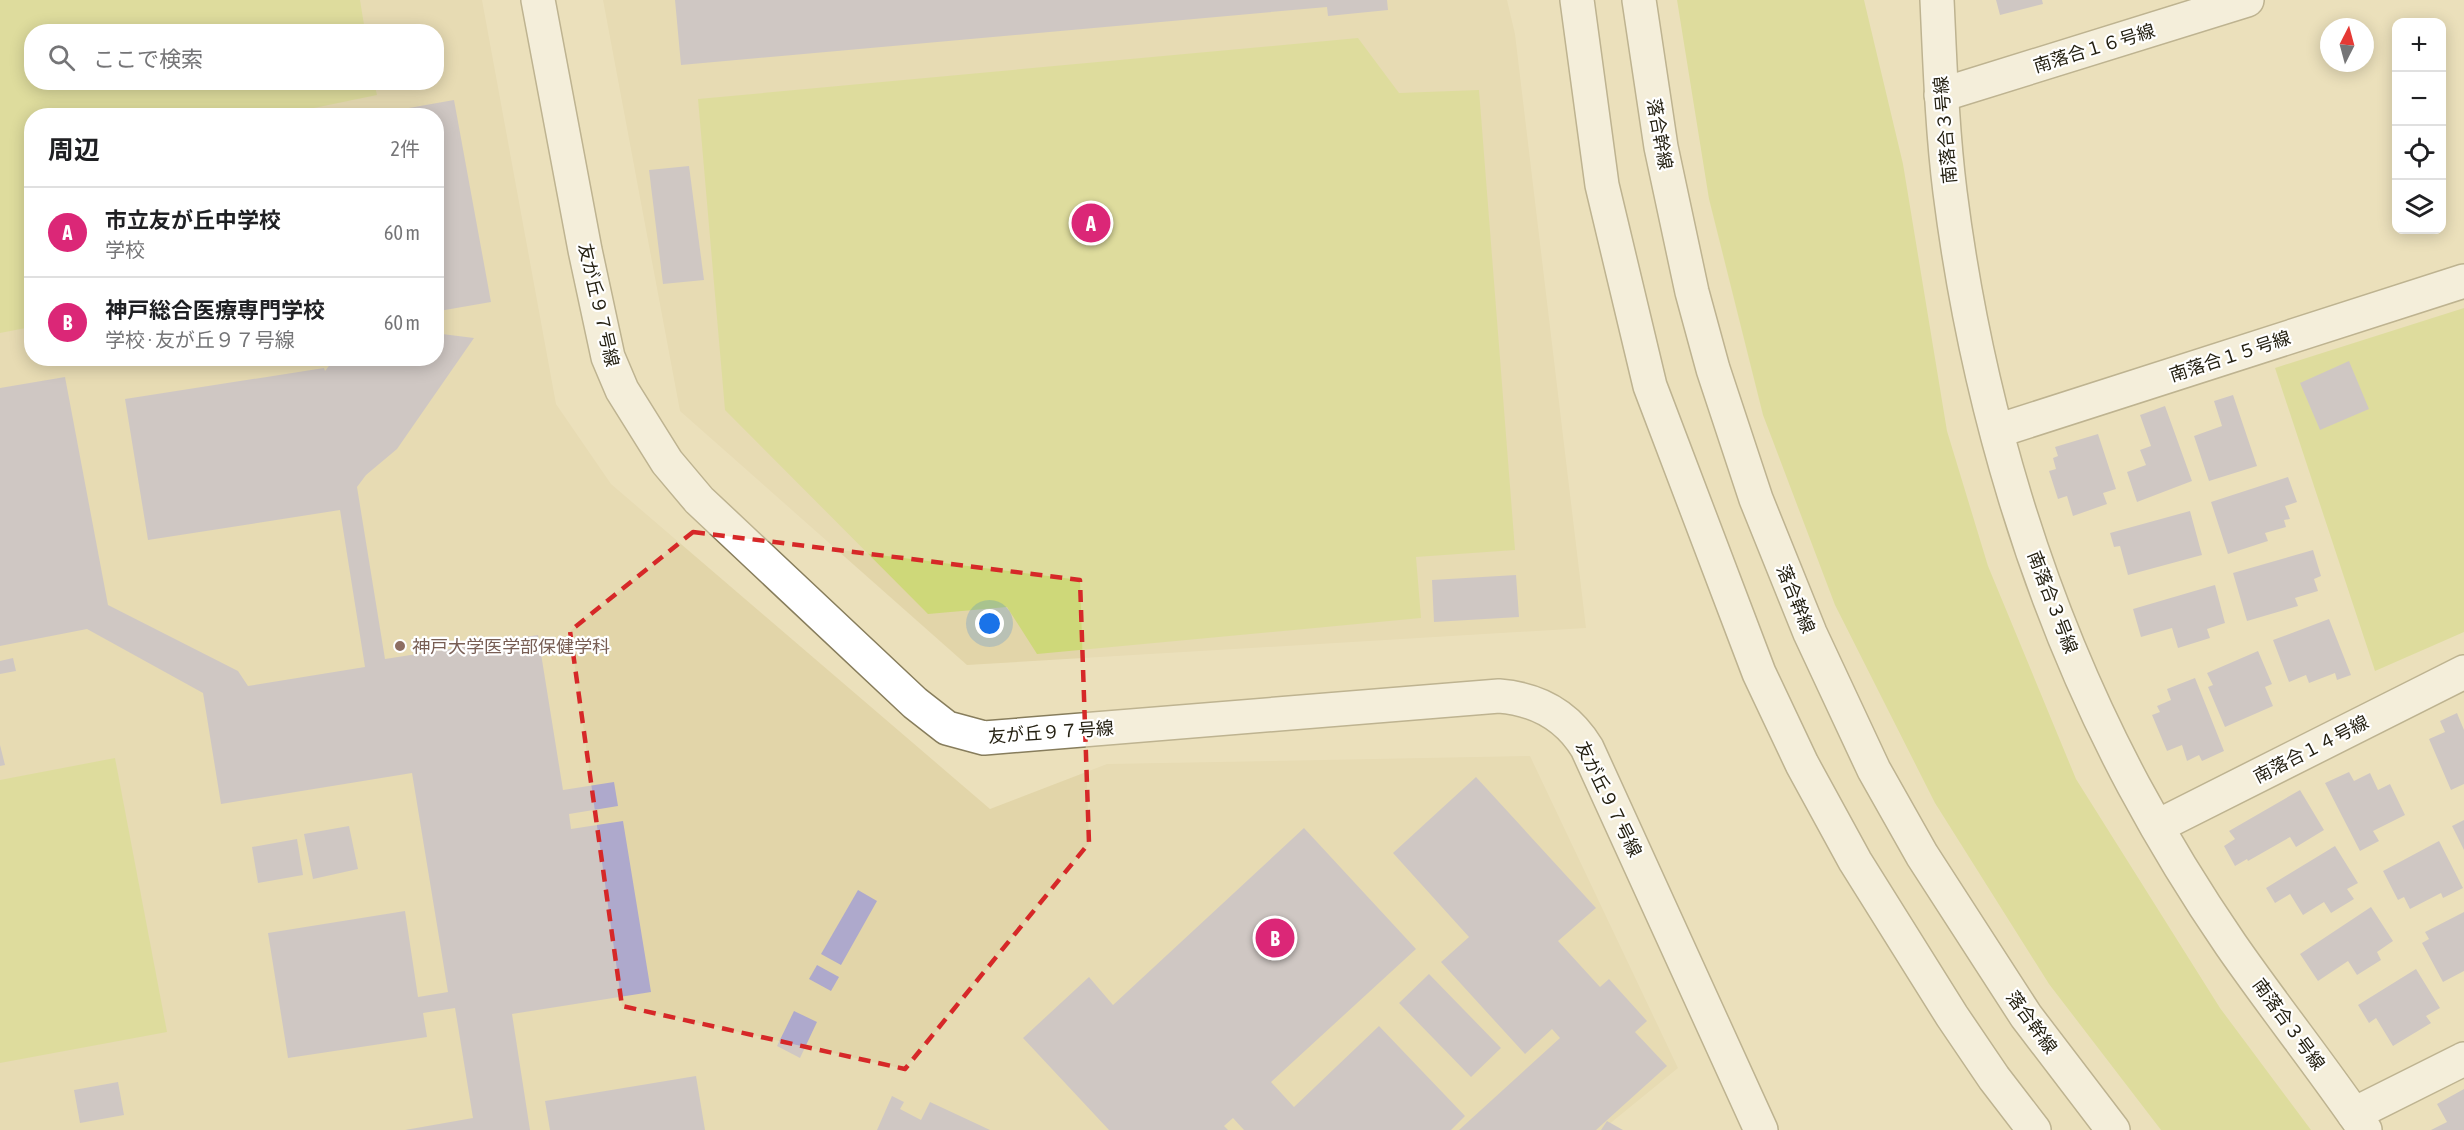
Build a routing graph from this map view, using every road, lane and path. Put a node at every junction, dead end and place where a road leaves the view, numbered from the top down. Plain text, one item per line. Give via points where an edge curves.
1 (538, 0) edge
2 (1577, 0) edge
3 (1639, 0) edge
4 (1937, 0) edge
5 (2247, 0) edge
6 (1941, 95) junction
7 (2464, 281) edge
8 (1997, 431) junction
9 (2464, 672) edge
10 (2158, 826) junction
11 (2464, 1059) edge
12 (2360, 1122) edge
13 (1761, 1130) edge
14 (2034, 1130) edge
15 (2113, 1130) edge

1 - 13 street, 友が丘９７号線 via 587,261 608,357 622,390 667,462 699,500 915,703 947,728 984,738 1498,696 1540,705 1567,723 1587,748
2 - 14 street via 1602,185 1650,386 1759,673 1802,764 1856,861 1952,1016
3 - 15 street, 落合幹線 via 1661,147 1692,292 1756,499 1810,633 1874,770 1922,855 2026,1016
4 - 6 street, 南落合３号線
5 - 6 street, 南落合１６号線
6 - 8 street, 南落合３号線 via 1950,193 1975,339
7 - 8 street, 南落合１５号線
8 - 10 street, 南落合３号線 via 2033,551 2072,656
9 - 10 street, 南落合１４号線
10 - 12 street, 南落合３号線 via 2230,943
11 - 12 street

